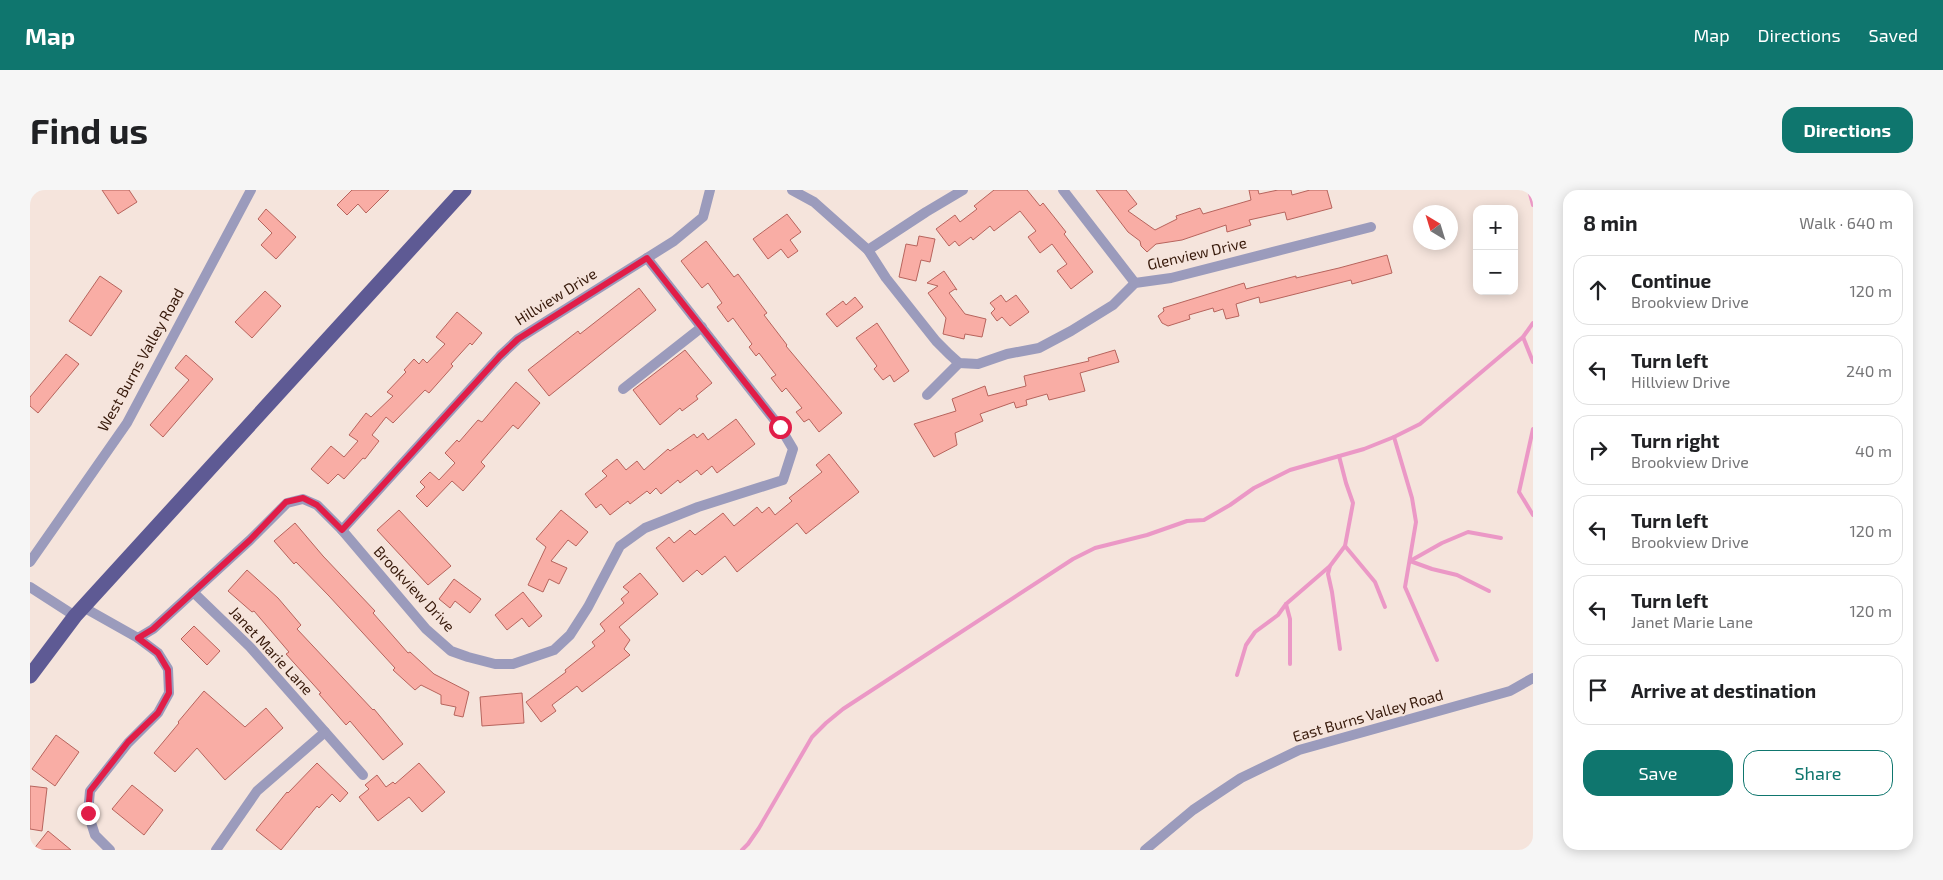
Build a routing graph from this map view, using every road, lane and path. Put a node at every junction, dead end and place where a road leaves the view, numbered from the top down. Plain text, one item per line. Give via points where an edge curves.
1 (251, 190) edge
2 (464, 190) edge
3 (710, 190) edge
4 (792, 190) edge
5 (963, 190) edge
6 (1063, 190) edge
7 (1371, 227) dead end
8 (868, 250) junction
9 (647, 258) junction
10 (1135, 283) junction
11 (702, 327) junction
12 (959, 363) junction
13 (623, 389) dead end
14 (927, 395) dead end
15 (342, 530) junction
16 (30, 562) edge
17 (30, 587) edge
18 (194, 592) junction
19 (79, 611) junction
20 (138, 638) junction
21 (30, 676) edge
22 (1533, 678) edge
23 (325, 732) junction
24 (363, 775) dead end
25 (110, 850) edge
26 (216, 850) edge
27 (1145, 850) edge

1 - 16 street, West Burns Valley Road via 127,423
2 - 19 main road
3 - 9 street, Hillview Drive via 702,217 674,241
4 - 8 street via 814,202
5 - 8 street
6 - 10 street
7 - 10 street, Glenview Drive via 1171,278
8 - 12 street via 936,341
9 - 11 street, Brookview Drive
9 - 15 street, Hillview Drive via 518,339
10 - 12 street, Glenview Drive via 1113,305 1039,348 978,364
11 - 13 street
11 - 15 street, Brookview Drive via 780,427 793,449 783,480 645,528 620,546 570,634 554,650 513,664 495,664 451,651 426,629
12 - 14 street
15 - 18 street, Brookview Drive via 317,505 303,498 286,502
17 - 19 street
18 - 20 street, Brookview Drive via 153,629
18 - 23 street, Janet Marie Lane via 250,647
19 - 20 street
19 - 21 main road
20 - 25 street via 158,653 168,670 169,693 158,713 128,742 90,791 88,813 95,835
22 - 27 street, East Burns Valley Road via 1510,691 1299,750 1241,778 1193,810
23 - 24 street, Janet Marie Lane
23 - 26 street via 257,791

